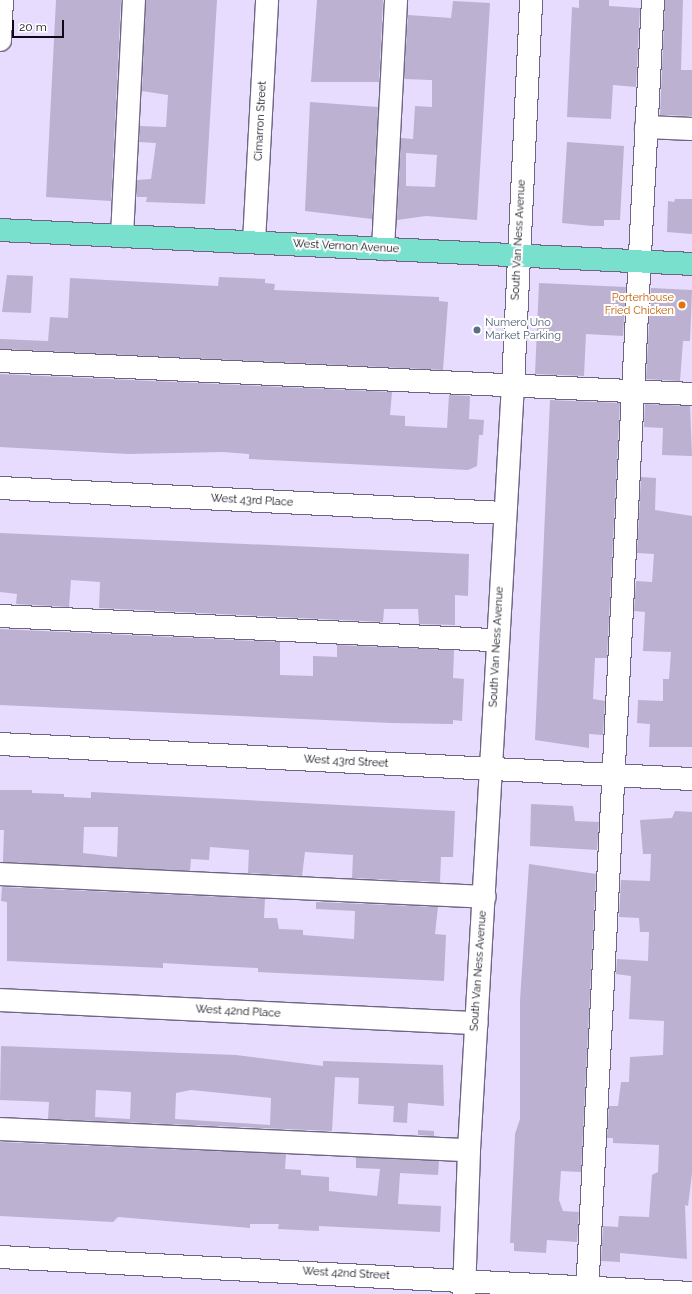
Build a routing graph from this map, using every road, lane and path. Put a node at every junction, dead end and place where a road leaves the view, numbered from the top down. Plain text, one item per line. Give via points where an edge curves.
1 (2, 0) edge
2 (134, 0) edge
3 (267, 0) edge
4 (396, 0) edge
5 (530, 0) edge
6 (653, 0) edge
7 (0, 40) edge
8 (646, 127) junction
9 (692, 129) edge
10 (0, 230) edge
11 (122, 236) junction
12 (254, 242) junction
13 (383, 249) junction
14 (518, 256) junction
15 (639, 262) junction
16 (692, 264) edge
17 (0, 361) edge
18 (513, 385) junction
19 (633, 390) junction
20 (692, 394) edge
21 (0, 488) edge
22 (504, 513) junction
23 (0, 616) edge
24 (497, 640) junction
25 (0, 744) edge
26 (491, 769) junction
27 (614, 774) junction
28 (692, 779) edge
29 (0, 874) edge
30 (484, 897) junction
31 (0, 1000) edge
32 (476, 1023) junction
33 (0, 1129) edge
34 (469, 1150) junction
35 (0, 1257) edge
36 (465, 1287) edge
37 (587, 1290) edge
38 (692, 1293) edge

1 - 7 street
2 - 11 street
3 - 12 street, Cimarron Street
4 - 13 street
5 - 14 street, South Van Ness Avenue
6 - 8 street
8 - 9 street
8 - 15 street
10 - 11 main road, West Vernon Avenue
11 - 12 main road, West Vernon Avenue
12 - 13 main road, West Vernon Avenue
13 - 14 main road, West Vernon Avenue
14 - 15 main road, West Vernon Avenue
14 - 18 street, South Van Ness Avenue
15 - 16 main road, West Vernon Avenue
15 - 19 street
17 - 18 street
18 - 19 street
18 - 22 street, South Van Ness Avenue
19 - 20 street
19 - 27 street
21 - 22 street, West 43rd Place
22 - 24 street, South Van Ness Avenue
23 - 24 street
24 - 26 street, South Van Ness Avenue
25 - 26 street, West 43rd Street
26 - 27 street, West 43rd Street
26 - 30 street, South Van Ness Avenue
27 - 28 street, West 43rd Street
27 - 37 street
29 - 30 street
30 - 32 street, South Van Ness Avenue
31 - 32 street, West 42nd Place
32 - 34 street, South Van Ness Avenue
33 - 34 street
34 - 36 street, South Van Ness Avenue
35 - 36 street, West 42nd Street
36 - 37 street, West 42nd Street
37 - 38 street, West 42nd Street

